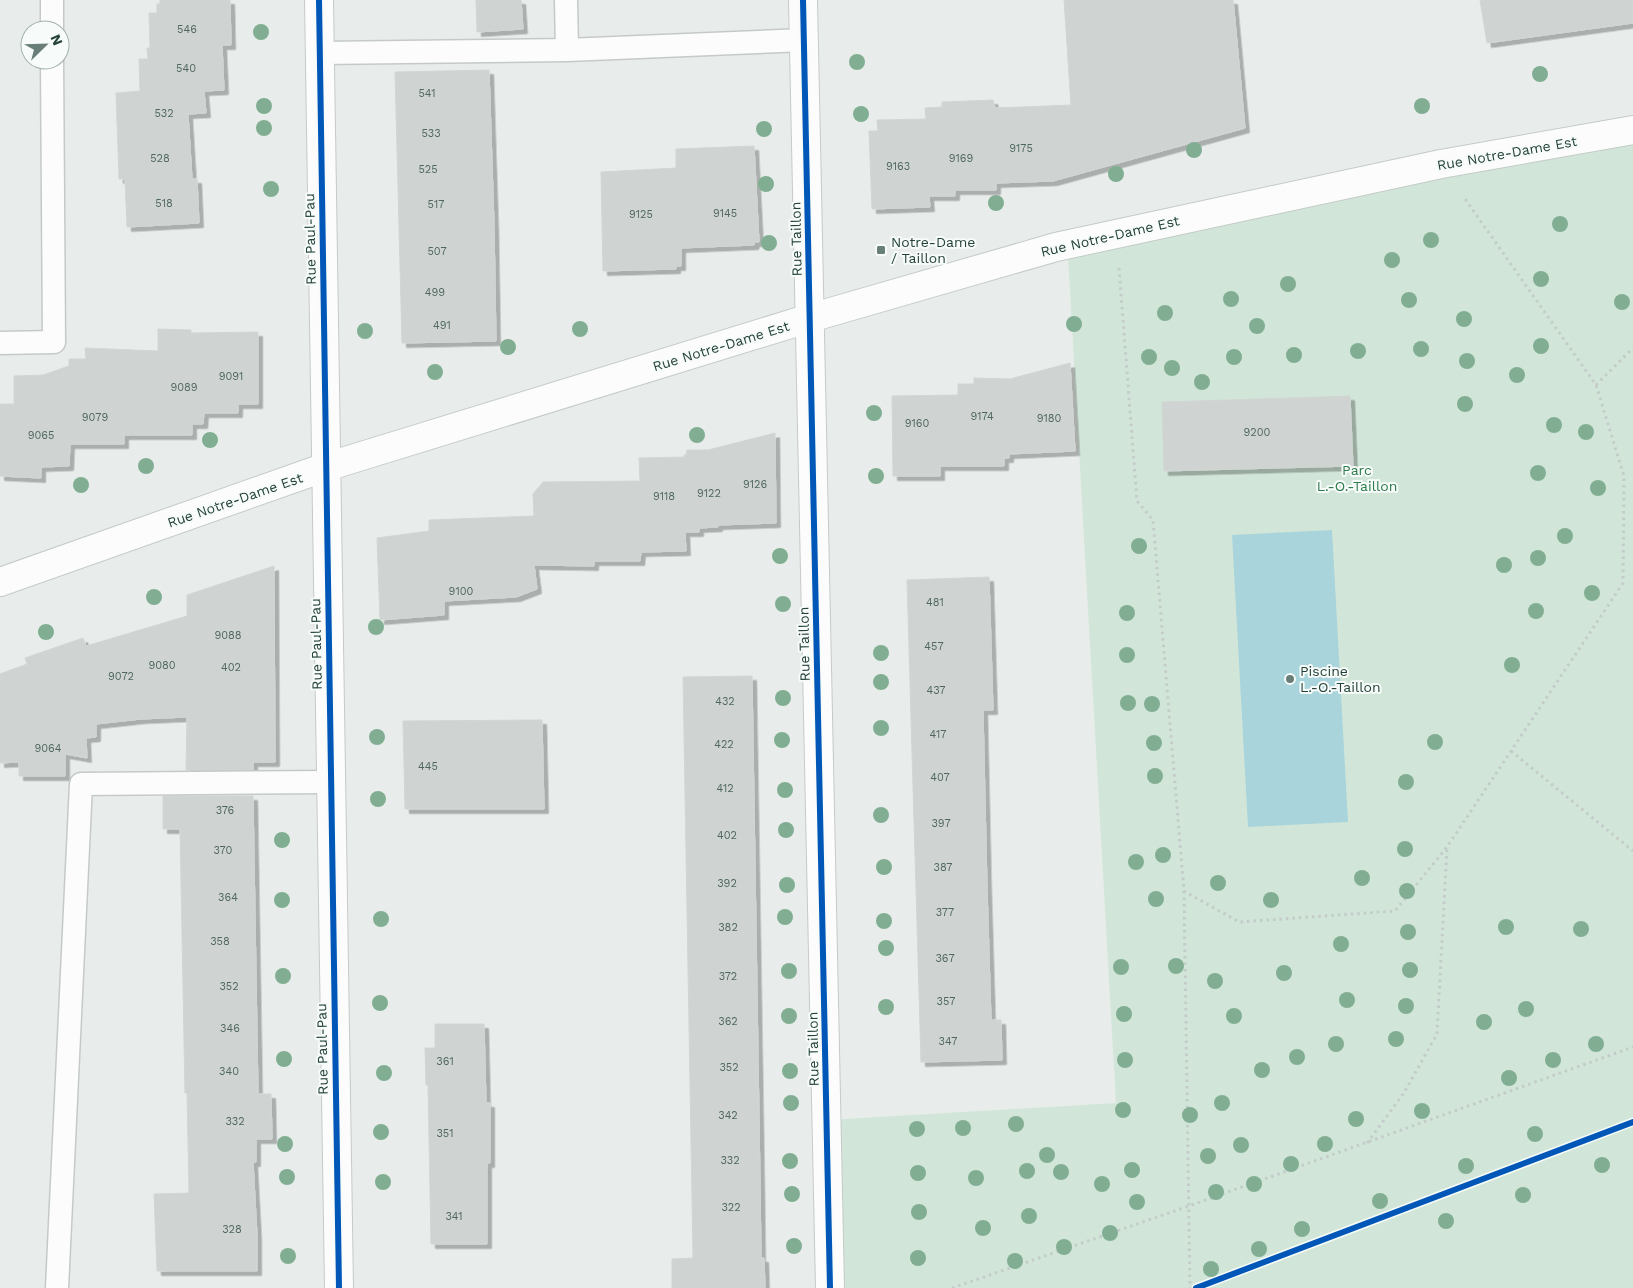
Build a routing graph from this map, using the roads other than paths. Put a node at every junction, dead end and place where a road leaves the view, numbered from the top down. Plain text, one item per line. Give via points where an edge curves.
1 (52, 0) edge
2 (319, 0) edge
3 (566, 0) edge
4 (803, 0) edge
5 (52, 20) edge
6 (804, 40) junction
7 (567, 50) junction
8 (320, 53) junction
9 (52, 70) edge
10 (1633, 130) edge
11 (810, 318) junction
12 (0, 343) edge
13 (326, 468) junction
14 (0, 582) edge
15 (331, 782) junction
16 (57, 1288) edge
17 (339, 1288) edge
18 (830, 1288) edge

1 - 5 lane
2 - 8 street, Rue Paul-Pau
3 - 7 lane
4 - 6 street, Rue Taillon
6 - 7 lane
6 - 11 street, Rue Taillon
7 - 8 lane
8 - 13 street, Rue Paul-Pau
9 - 12 lane via 54,342
10 - 11 street, Rue Notre-Dame Est via 1442,164 1056,247
11 - 13 street, Rue Notre-Dame Est
11 - 18 street, Rue Taillon
13 - 14 street, Rue Notre-Dame Est
13 - 15 street, Rue Paul-Pau
15 - 16 lane via 81,784
15 - 17 street, Rue Paul-Pau

